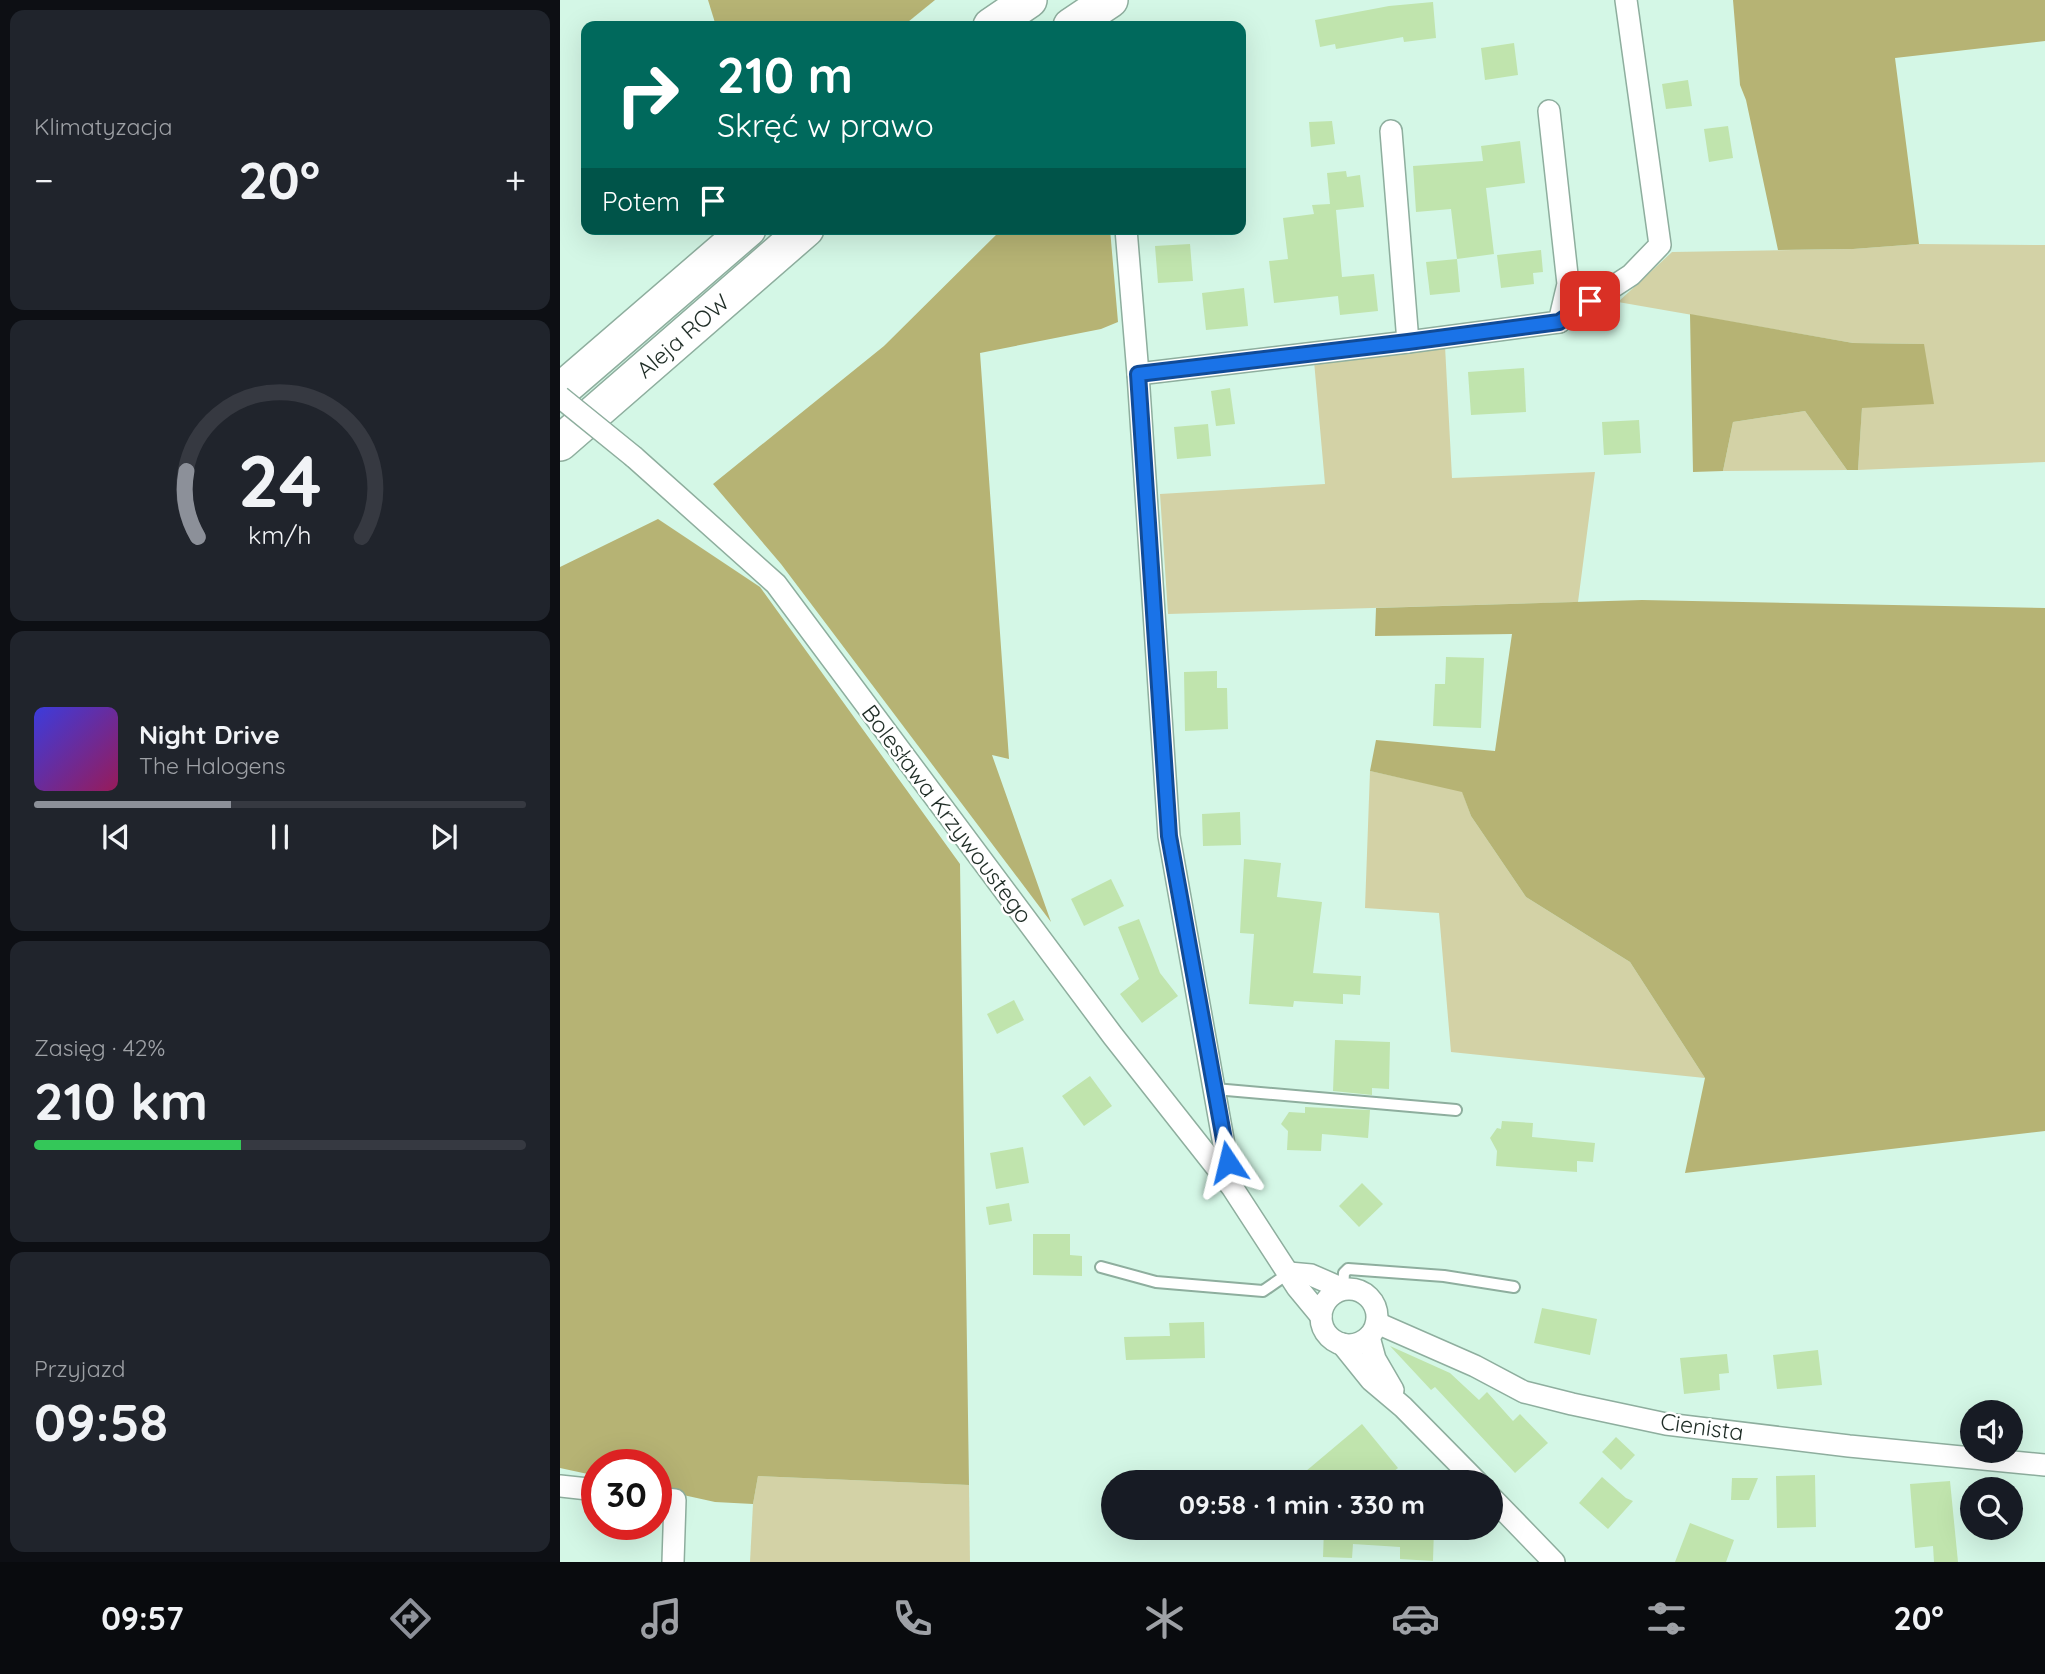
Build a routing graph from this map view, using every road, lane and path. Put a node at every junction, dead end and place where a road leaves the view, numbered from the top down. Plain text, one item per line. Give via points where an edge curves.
1 (1028, 0) edge
2 (1110, 0) edge
3 (1626, 0) edge
4 (998, 21) edge
5 (1078, 21) edge
6 (1549, 111) dead end
7 (1391, 131) dead end
8 (741, 235) edge
9 (799, 235) edge
10 (1126, 235) edge
11 (1559, 322) junction
12 (1408, 342) junction
13 (1138, 374) junction
14 (560, 391) edge
15 (560, 397) edge
16 (560, 443) edge
17 (1215, 1089) junction
18 (1455, 1110) dead end
19 (1232, 1186) junction
20 (1101, 1268) dead end
21 (1289, 1272) junction
22 (1514, 1287) dead end
23 (1343, 1289) junction
24 (1321, 1317) junction
25 (1373, 1330) junction
26 (1342, 1344) junction
27 (1403, 1407) junction
28 (2045, 1465) edge
29 (1464, 1470) edge
30 (560, 1486) edge
31 (581, 1488) edge
32 (672, 1500) edge
33 (1503, 1509) edge
34 (673, 1562) edge
35 (1554, 1562) edge

1 - 4 main road
2 - 5 main road
3 - 11 street via 1660,245 1631,275
6 - 11 street via 1568,284
7 - 12 street
8 - 14 main road, Aleja ROW
9 - 16 main road, Aleja ROW
10 - 13 street
11 - 12 street
12 - 13 street
13 - 17 street via 1169,836
15 - 19 street, Bolesława Krzywoustego, bridge via 775,584 1113,1036
17 - 18 lane
17 - 19 street
19 - 21 street, Bolesława Krzywoustego
20 - 21 lane via 1156,1282 1263,1292
21 - 23 street via 1311,1275
21 - 24 street, Bolesława Krzywoustego
22 - 23 lane via 1348,1269
23 - 24 street via 1328,1299
23 - 25 street via 1369,1297 1378,1313
24 - 26 street via 1326,1334
25 - 26 street via 1356,1344
25 - 27 street via 1376,1359
25 - 28 street, Cienista via 1475,1366 1524,1392 1666,1424
26 - 27 street via 1371,1380
27 - 29 street
30 - 31 street
32 - 34 street
33 - 35 street

